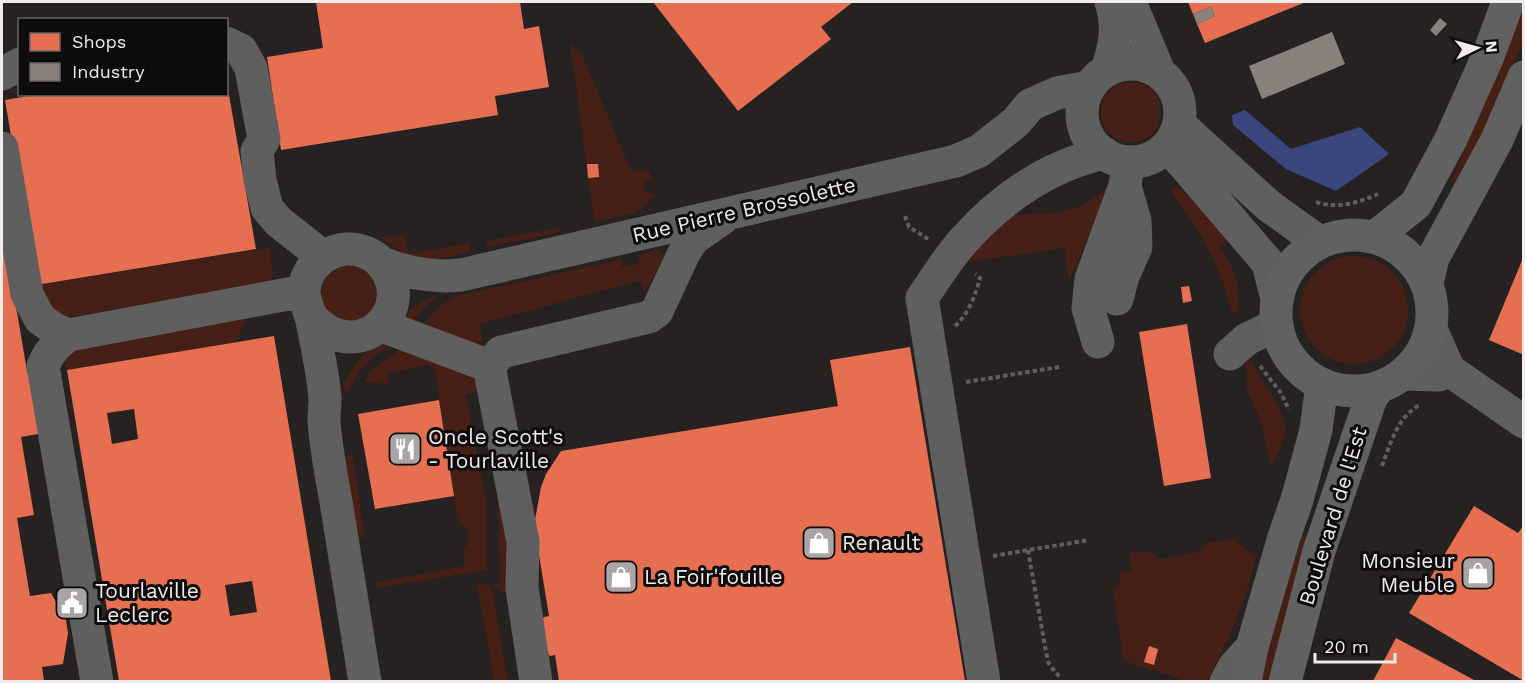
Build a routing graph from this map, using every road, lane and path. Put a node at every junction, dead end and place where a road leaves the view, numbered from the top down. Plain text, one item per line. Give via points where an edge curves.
1 (1111, 2) edge
2 (1130, 2) edge
3 (1509, 2) edge
4 (228, 44) edge
5 (18, 65) edge
6 (1159, 72) junction
7 (2, 75) edge
8 (1524, 77) edge
9 (1093, 92) junction
10 (1173, 135) junction
11 (2, 148) edge
12 (249, 153) junction
13 (1119, 167) junction
14 (1384, 192) dead end
15 (1312, 200) dead end
16 (729, 214) junction
17 (1375, 237) junction
18 (1318, 242) junction
19 (325, 256) junction
20 (382, 263) junction
21 (461, 275) junction
22 (1426, 283) junction
23 (1117, 299) dead end
24 (308, 304) junction
25 (1277, 312) junction
26 (377, 325) junction
27 (1431, 329) junction
28 (69, 335) junction
29 (1098, 342) dead end
30 (1230, 354) dead end
31 (489, 366) junction
32 (1449, 370) junction
33 (1390, 381) junction
34 (1322, 384) junction
35 (325, 398) junction
36 (1426, 403) dead end
37 (1524, 422) edge
38 (1388, 450) dead end
39 (1089, 540) dead end
40 (1028, 550) junction
41 (965, 561) junction
42 (1252, 647) junction
43 (1061, 679) dead end
44 (97, 681) edge
45 (365, 681) edge
46 (536, 681) edge
47 (984, 681) edge
48 (1226, 681) edge
49 (1245, 681) edge
50 (1285, 681) edge

1 - 9 street via 1116,17 1116,43
2 - 6 street
3 - 17 main road via 1451,139 1416,204
4 - 12 street via 241,50 251,68 264,140
5 - 7 street
6 - 9 street via 1131,63
6 - 10 street via 1168,79 1179,100
8 - 22 main road via 1497,140 1433,258
9 - 13 street via 1086,132 1094,145
9 - 16 street, Rue Pierre Brossolette via 1057,93 1030,105 1016,122 979,151 956,160
10 - 13 street via 1159,154
10 - 18 street
10 - 25 street via 1268,263
11 - 28 street via 27,294 40,319
12 - 19 street via 260,180 258,210
12 - 19 street via 271,159 273,178 285,208 324,237
13 - 23 street via 1135,221 1136,247
13 - 29 street via 1091,279 1088,308
13 - 41 street via 1074,161 1020,189 964,240 922,298
14 - 15 path via 1343,205 1329,206
16 - 21 street, Rue Pierre Brossolette
16 - 31 street via 693,239 657,311 649,317 501,352
17 - 18 main road via 1356,234
17 - 22 main road via 1397,247 1415,263
18 - 25 main road via 1284,276
19 - 20 street via 346,249 359,250
19 - 24 street via 306,279
20 - 21 street, Rue Pierre Brossolette via 401,271
20 - 26 street via 391,279 393,297
21 - 26 street, Rue Pierre Brossolette
22 - 27 main road via 1431,298
24 - 26 street via 321,328 334,335 348,338
24 - 28 street
24 - 35 street
25 - 30 street
25 - 34 main road via 1284,349 1300,370
26 - 31 street
26 - 35 street
27 - 32 street
27 - 33 main road via 1421,354
28 - 44 street via 49,352 43,366
31 - 46 street via 523,542 522,588
32 - 33 street
32 - 37 street
33 - 34 main road via 1359,392
33 - 50 main road, Boulevard de l'Est via 1371,398 1319,551
34 - 42 main road, Boulevard de l'Est via 1316,430 1298,500
35 - 45 street via 326,442
36 - 38 path via 1405,416
39 - 40 path
40 - 41 path
40 - 43 path via 1049,664
41 - 47 street
42 - 48 street
42 - 49 main road, Boulevard de l'Est

